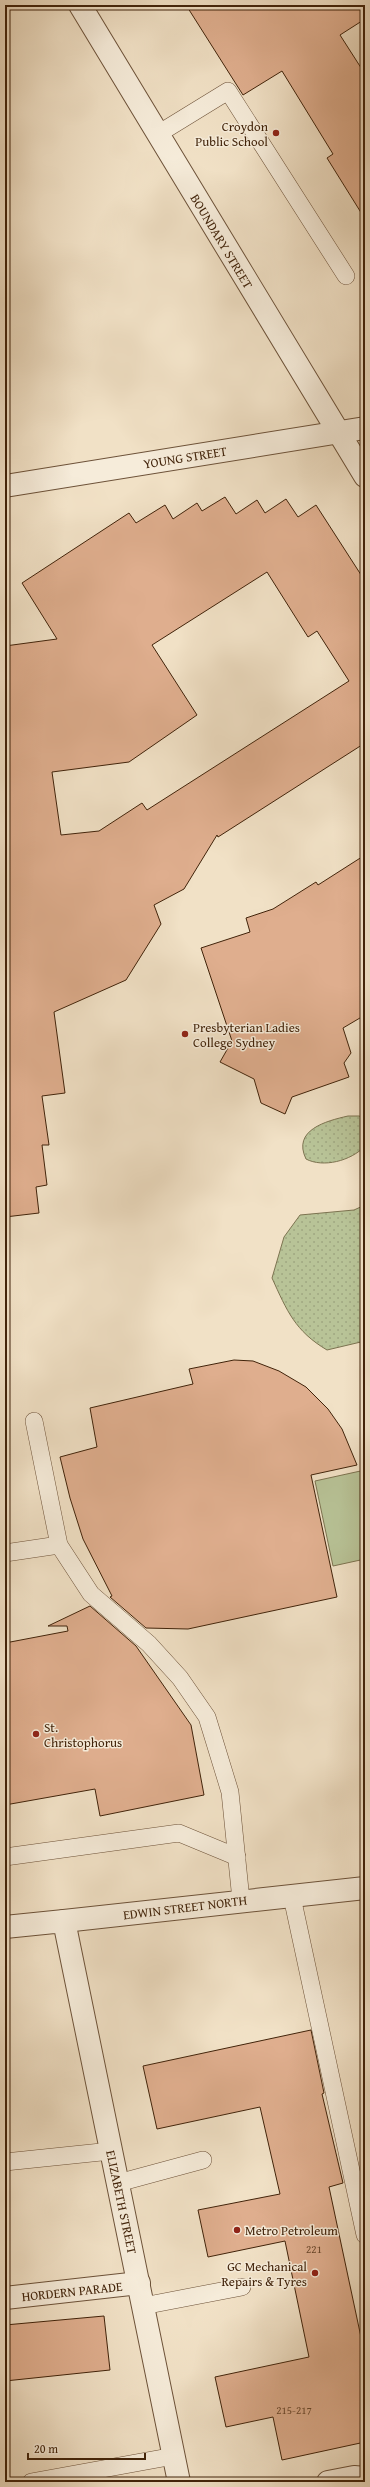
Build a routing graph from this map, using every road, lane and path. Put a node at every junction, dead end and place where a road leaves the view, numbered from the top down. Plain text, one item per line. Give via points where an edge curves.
1 (80, 5) edge
2 (158, 134) junction
3 (346, 276) dead end
4 (365, 428) edge
5 (338, 433) junction
6 (365, 476) edge
7 (5, 486) edge
8 (34, 1421) dead end
9 (59, 1545) junction
10 (5, 1553) edge
11 (5, 1857) edge
12 (237, 1857) junction
13 (365, 1888) edge
14 (292, 1897) junction
15 (241, 1900) junction
16 (64, 1921) junction
17 (5, 1927) edge
18 (111, 2151) junction
19 (203, 2160) dead end
20 (5, 2162) edge
21 (118, 2182) junction
22 (360, 2188) edge
23 (365, 2235) edge
24 (139, 2283) junction
25 (242, 2287) dead end
26 (5, 2298) edge
27 (144, 2306) junction
28 (174, 2456) junction
29 (365, 2478) edge
30 (30, 2482) edge
31 (179, 2482) edge
32 (328, 2482) edge

1 - 2 street, BOUNDARY STREET
2 - 3 lane via 228,91
2 - 5 street, BOUNDARY STREET
4 - 5 street, YOUNG STREET
5 - 6 street, BOUNDARY STREET
5 - 7 street, YOUNG STREET
8 - 9 lane
9 - 10 lane
9 - 12 lane via 91,1594 149,1644 180,1678 207,1717 230,1792
11 - 12 lane via 179,1833
12 - 15 lane
13 - 14 street, EDWIN STREET NORTH
14 - 15 street, EDWIN STREET NORTH
14 - 22 lane
15 - 16 street, EDWIN STREET NORTH
16 - 17 street, EDWIN STREET NORTH
16 - 18 street, ELIZABETH STREET
18 - 20 lane
18 - 21 street, ELIZABETH STREET
19 - 21 lane
21 - 24 street, ELIZABETH STREET
22 - 23 lane
24 - 26 street, HORDERN PARADE
24 - 27 street, ELIZABETH STREET
25 - 27 lane
27 - 28 street, ELIZABETH STREET
28 - 30 lane
28 - 31 street, ELIZABETH STREET
29 - 32 street via 354,2477

